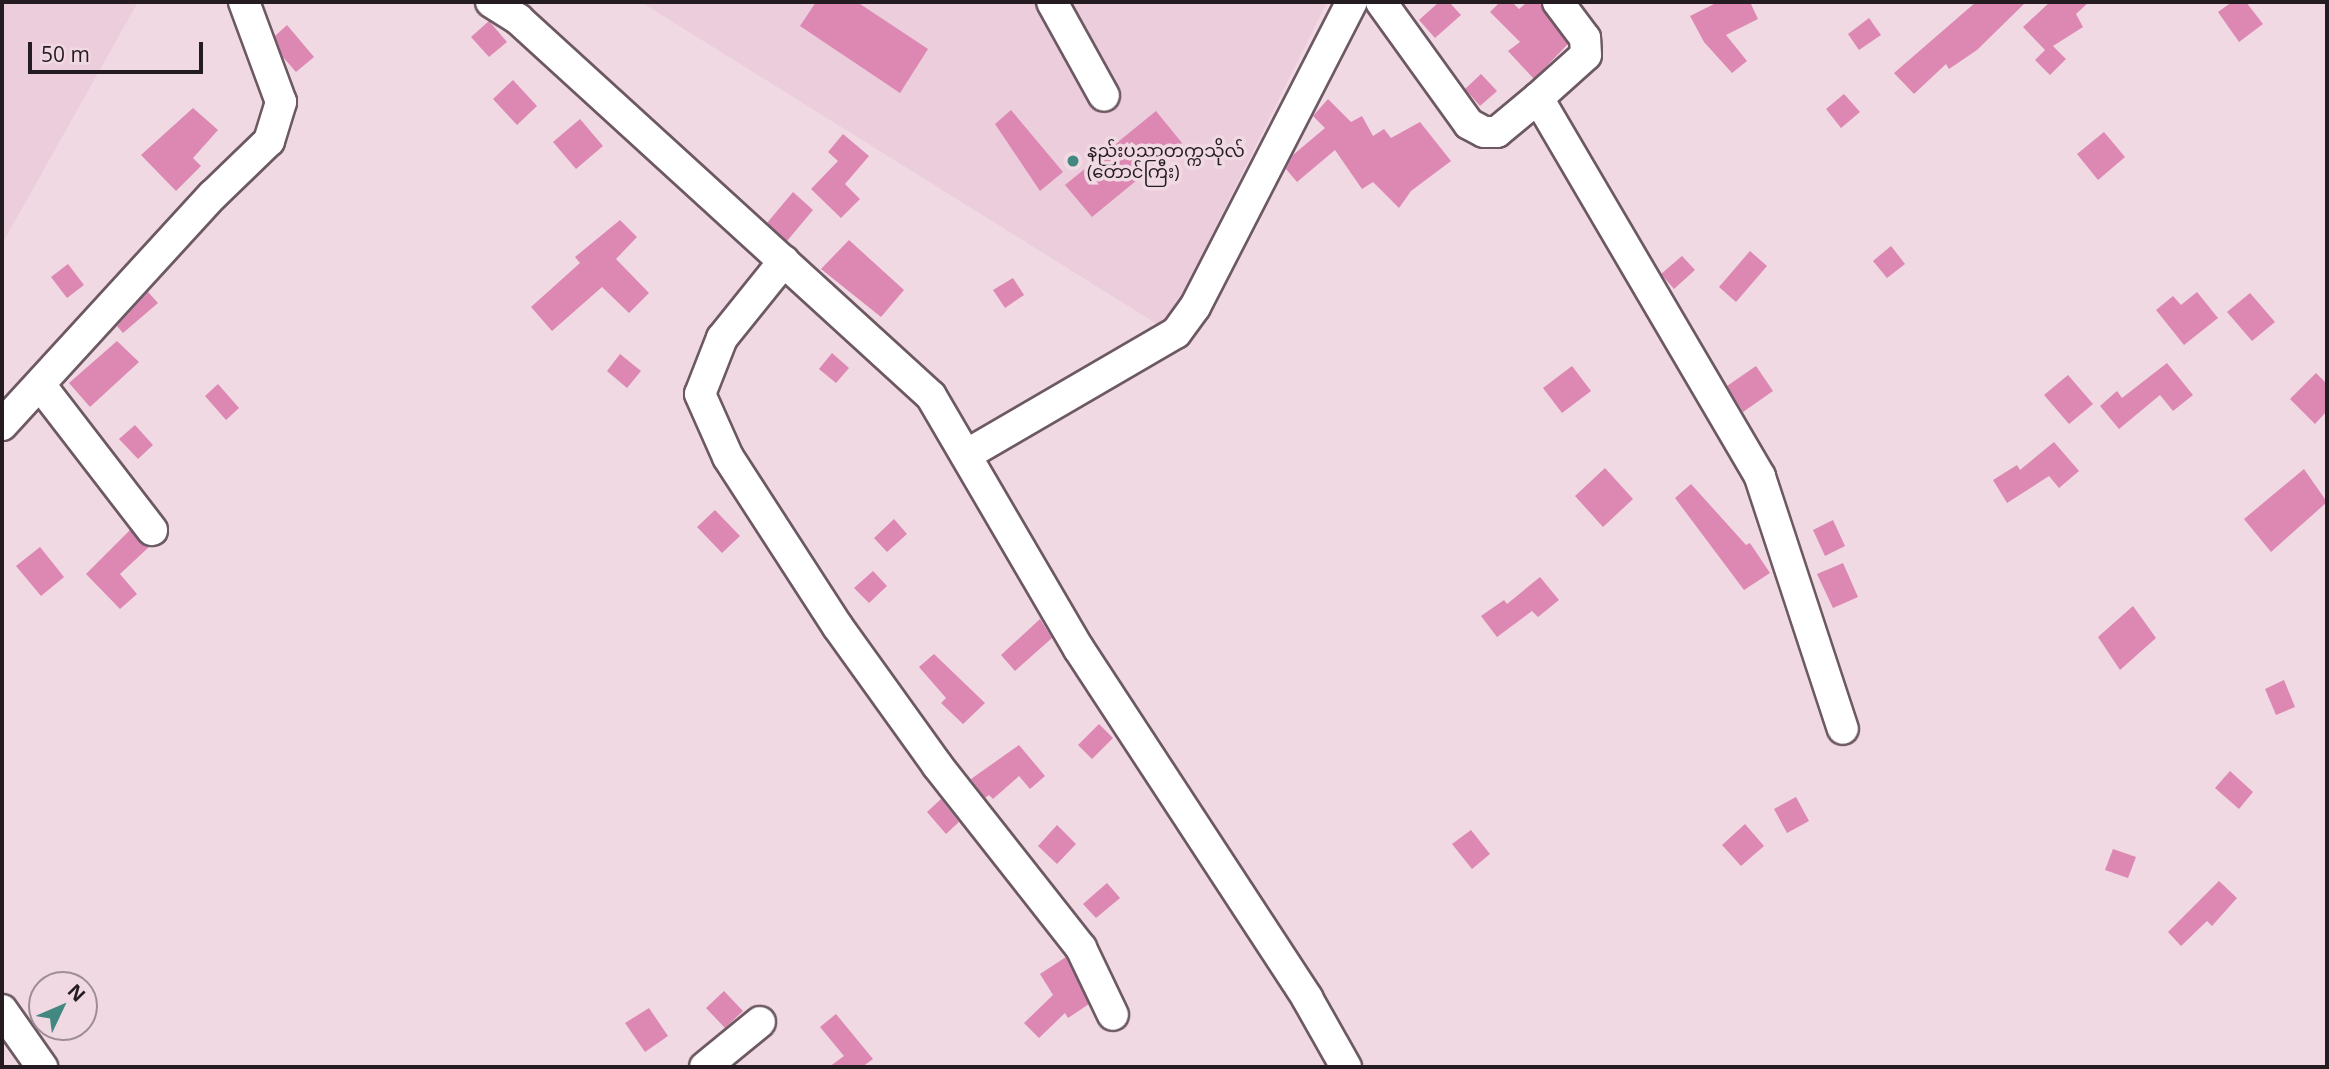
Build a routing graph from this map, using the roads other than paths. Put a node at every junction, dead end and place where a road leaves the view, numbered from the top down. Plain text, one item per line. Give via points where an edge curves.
1 (244, 2) edge
2 (491, 2) edge
3 (1052, 2) edge
4 (1352, 2) edge
5 (1381, 2) edge
6 (1558, 2) edge
7 (1104, 96) dead end
8 (1538, 98) junction
9 (785, 261) junction
10 (41, 386) junction
11 (2, 425) edge
12 (965, 455) junction
13 (152, 530) dead end
14 (1843, 729) dead end
15 (2, 1010) edge
16 (1113, 1015) dead end
17 (760, 1022) dead end
18 (42, 1067) edge
19 (705, 1067) edge
20 (1346, 1067) edge

1 - 10 street via 281,102 269,141 213,195
2 - 9 street via 519,19
3 - 7 street
4 - 12 street via 1195,307 1176,332
5 - 8 street via 1469,124 1484,132 1497,132
6 - 8 street via 1585,38 1586,55
8 - 14 street via 1760,477
9 - 12 street via 931,396
9 - 16 street via 722,338 700,394 728,457 838,626 937,765 1081,948
10 - 11 street
10 - 13 street
12 - 20 street via 1079,649 1307,998
15 - 18 street
17 - 19 street

